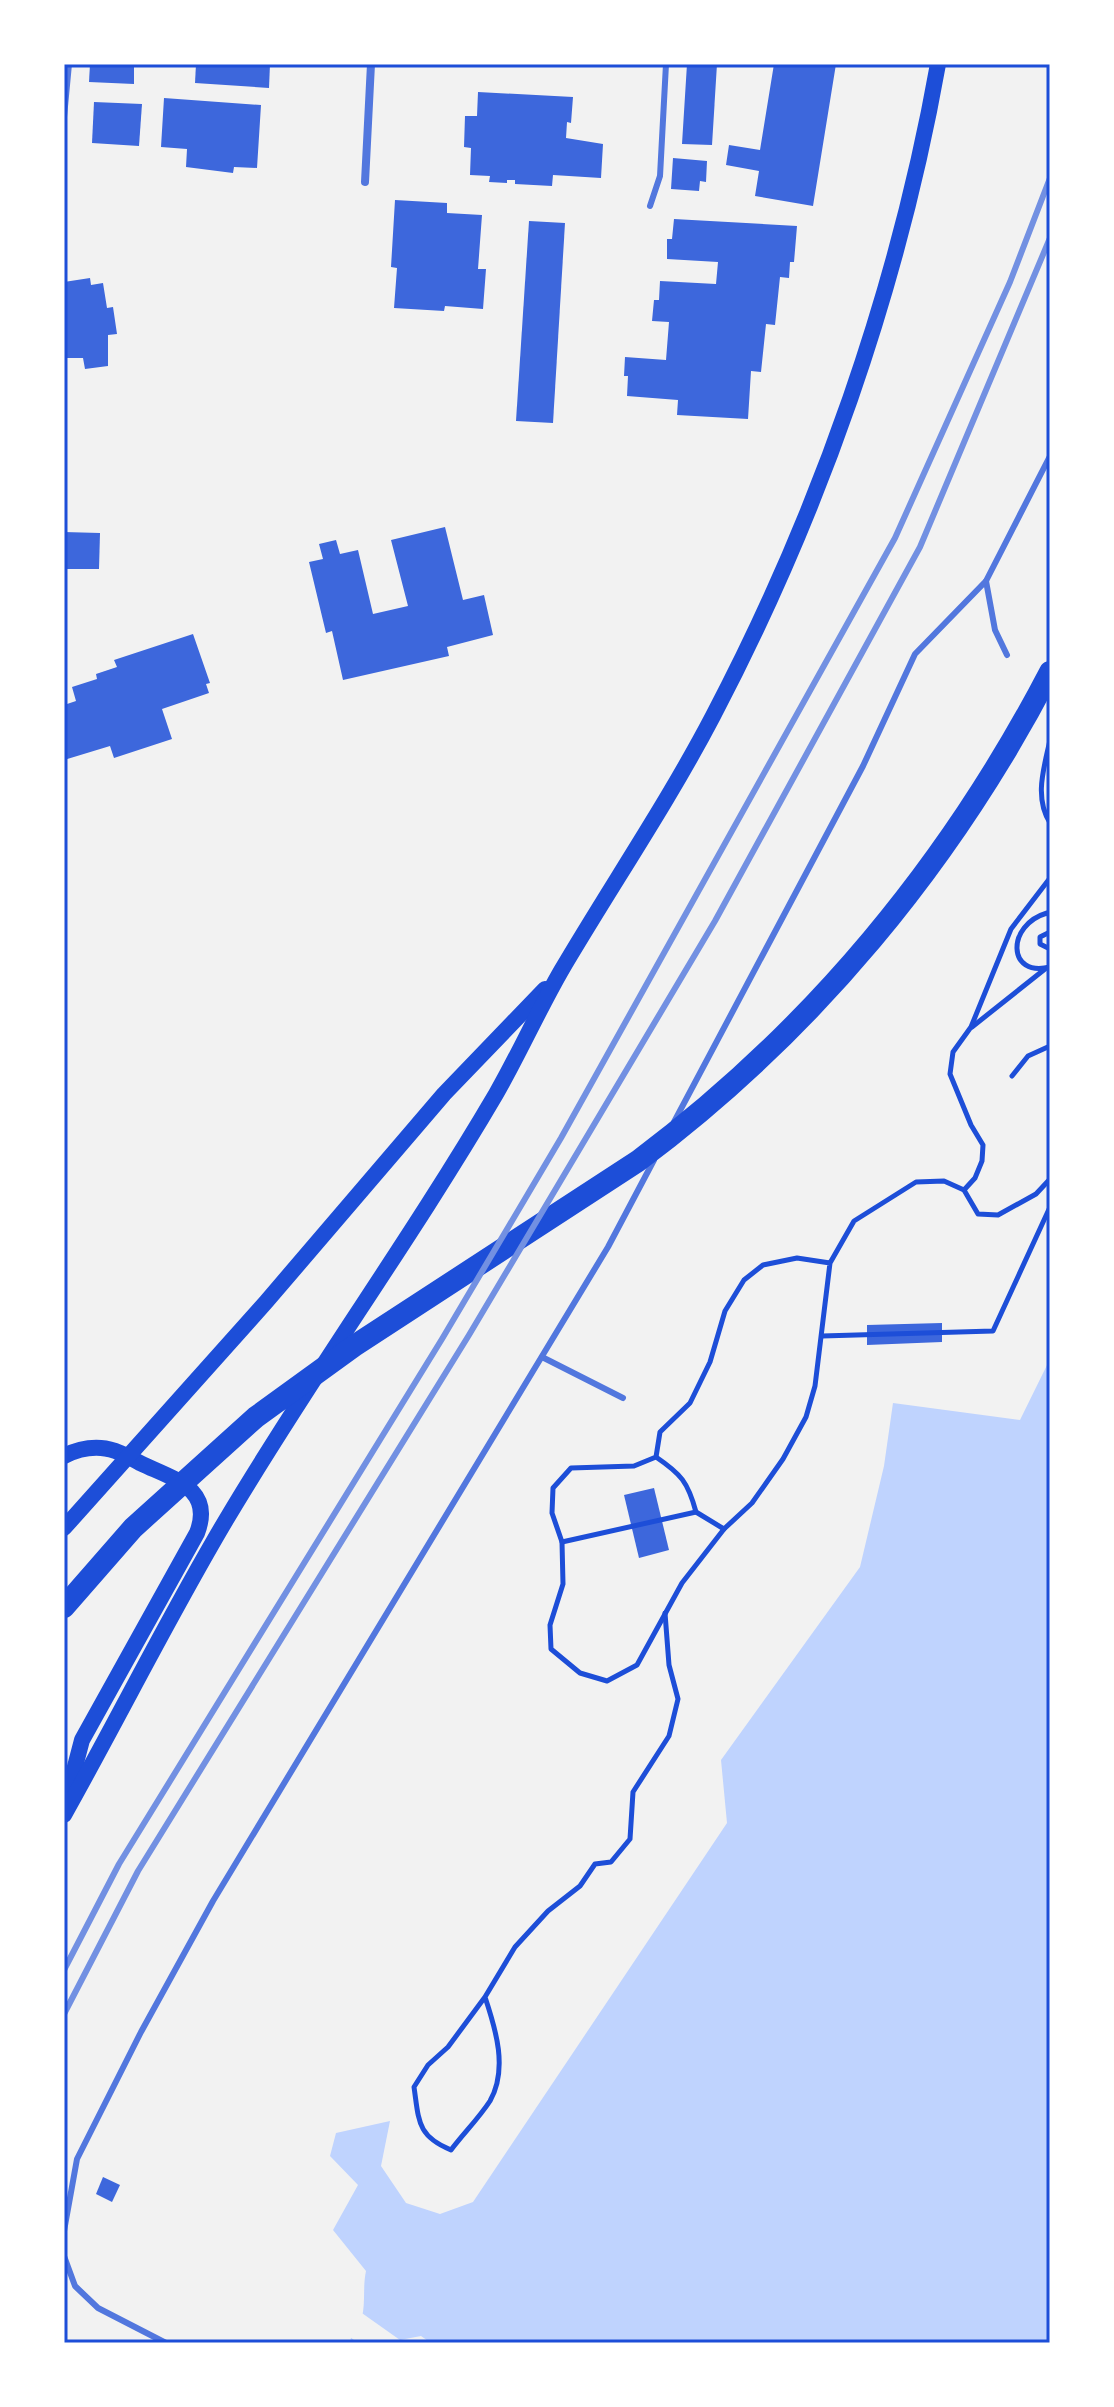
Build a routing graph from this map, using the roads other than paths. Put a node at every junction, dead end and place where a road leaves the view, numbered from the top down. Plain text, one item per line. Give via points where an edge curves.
1 (69, 64) edge
2 (371, 64) edge
3 (666, 64) edge
4 (938, 64) edge
5 (64, 117) edge
6 (365, 182) dead end
7 (650, 206) dead end
8 (1050, 456) edge
9 (986, 581) junction
10 (1007, 655) dead end
11 (1050, 672) edge
12 (560, 973) junction
13 (542, 1357) junction
14 (623, 1398) dead end
15 (64, 1456) edge
16 (127, 1456) junction
17 (64, 1528) edge
18 (64, 1607) edge
19 (64, 1806) edge
20 (64, 1815) edge
21 (64, 2231) edge
22 (64, 2256) edge
23 (166, 2343) edge

1 - 5 lane
2 - 6 street
3 - 7 lane via 660,176
4 - 12 main road via 894,264 812,497 713,716
8 - 9 lane
9 - 10 lane via 995,630
9 - 13 lane via 915,654 791,903 608,1247
11 - 18 highway via 1005,753 929,869 810,1011 638,1161 354,1346 256,1417 169,1494
12 - 16 main road via 444,1094
12 - 20 main road via 497,1092 225,1521
13 - 14 lane
13 - 21 lane via 236,1862 141,2032 77,2159
15 - 16 main road via 99,1448
16 - 17 main road
16 - 19 main road via 186,1484 200,1507 200,1525 82,1740
22 - 23 lane via 75,2286 98,2308

